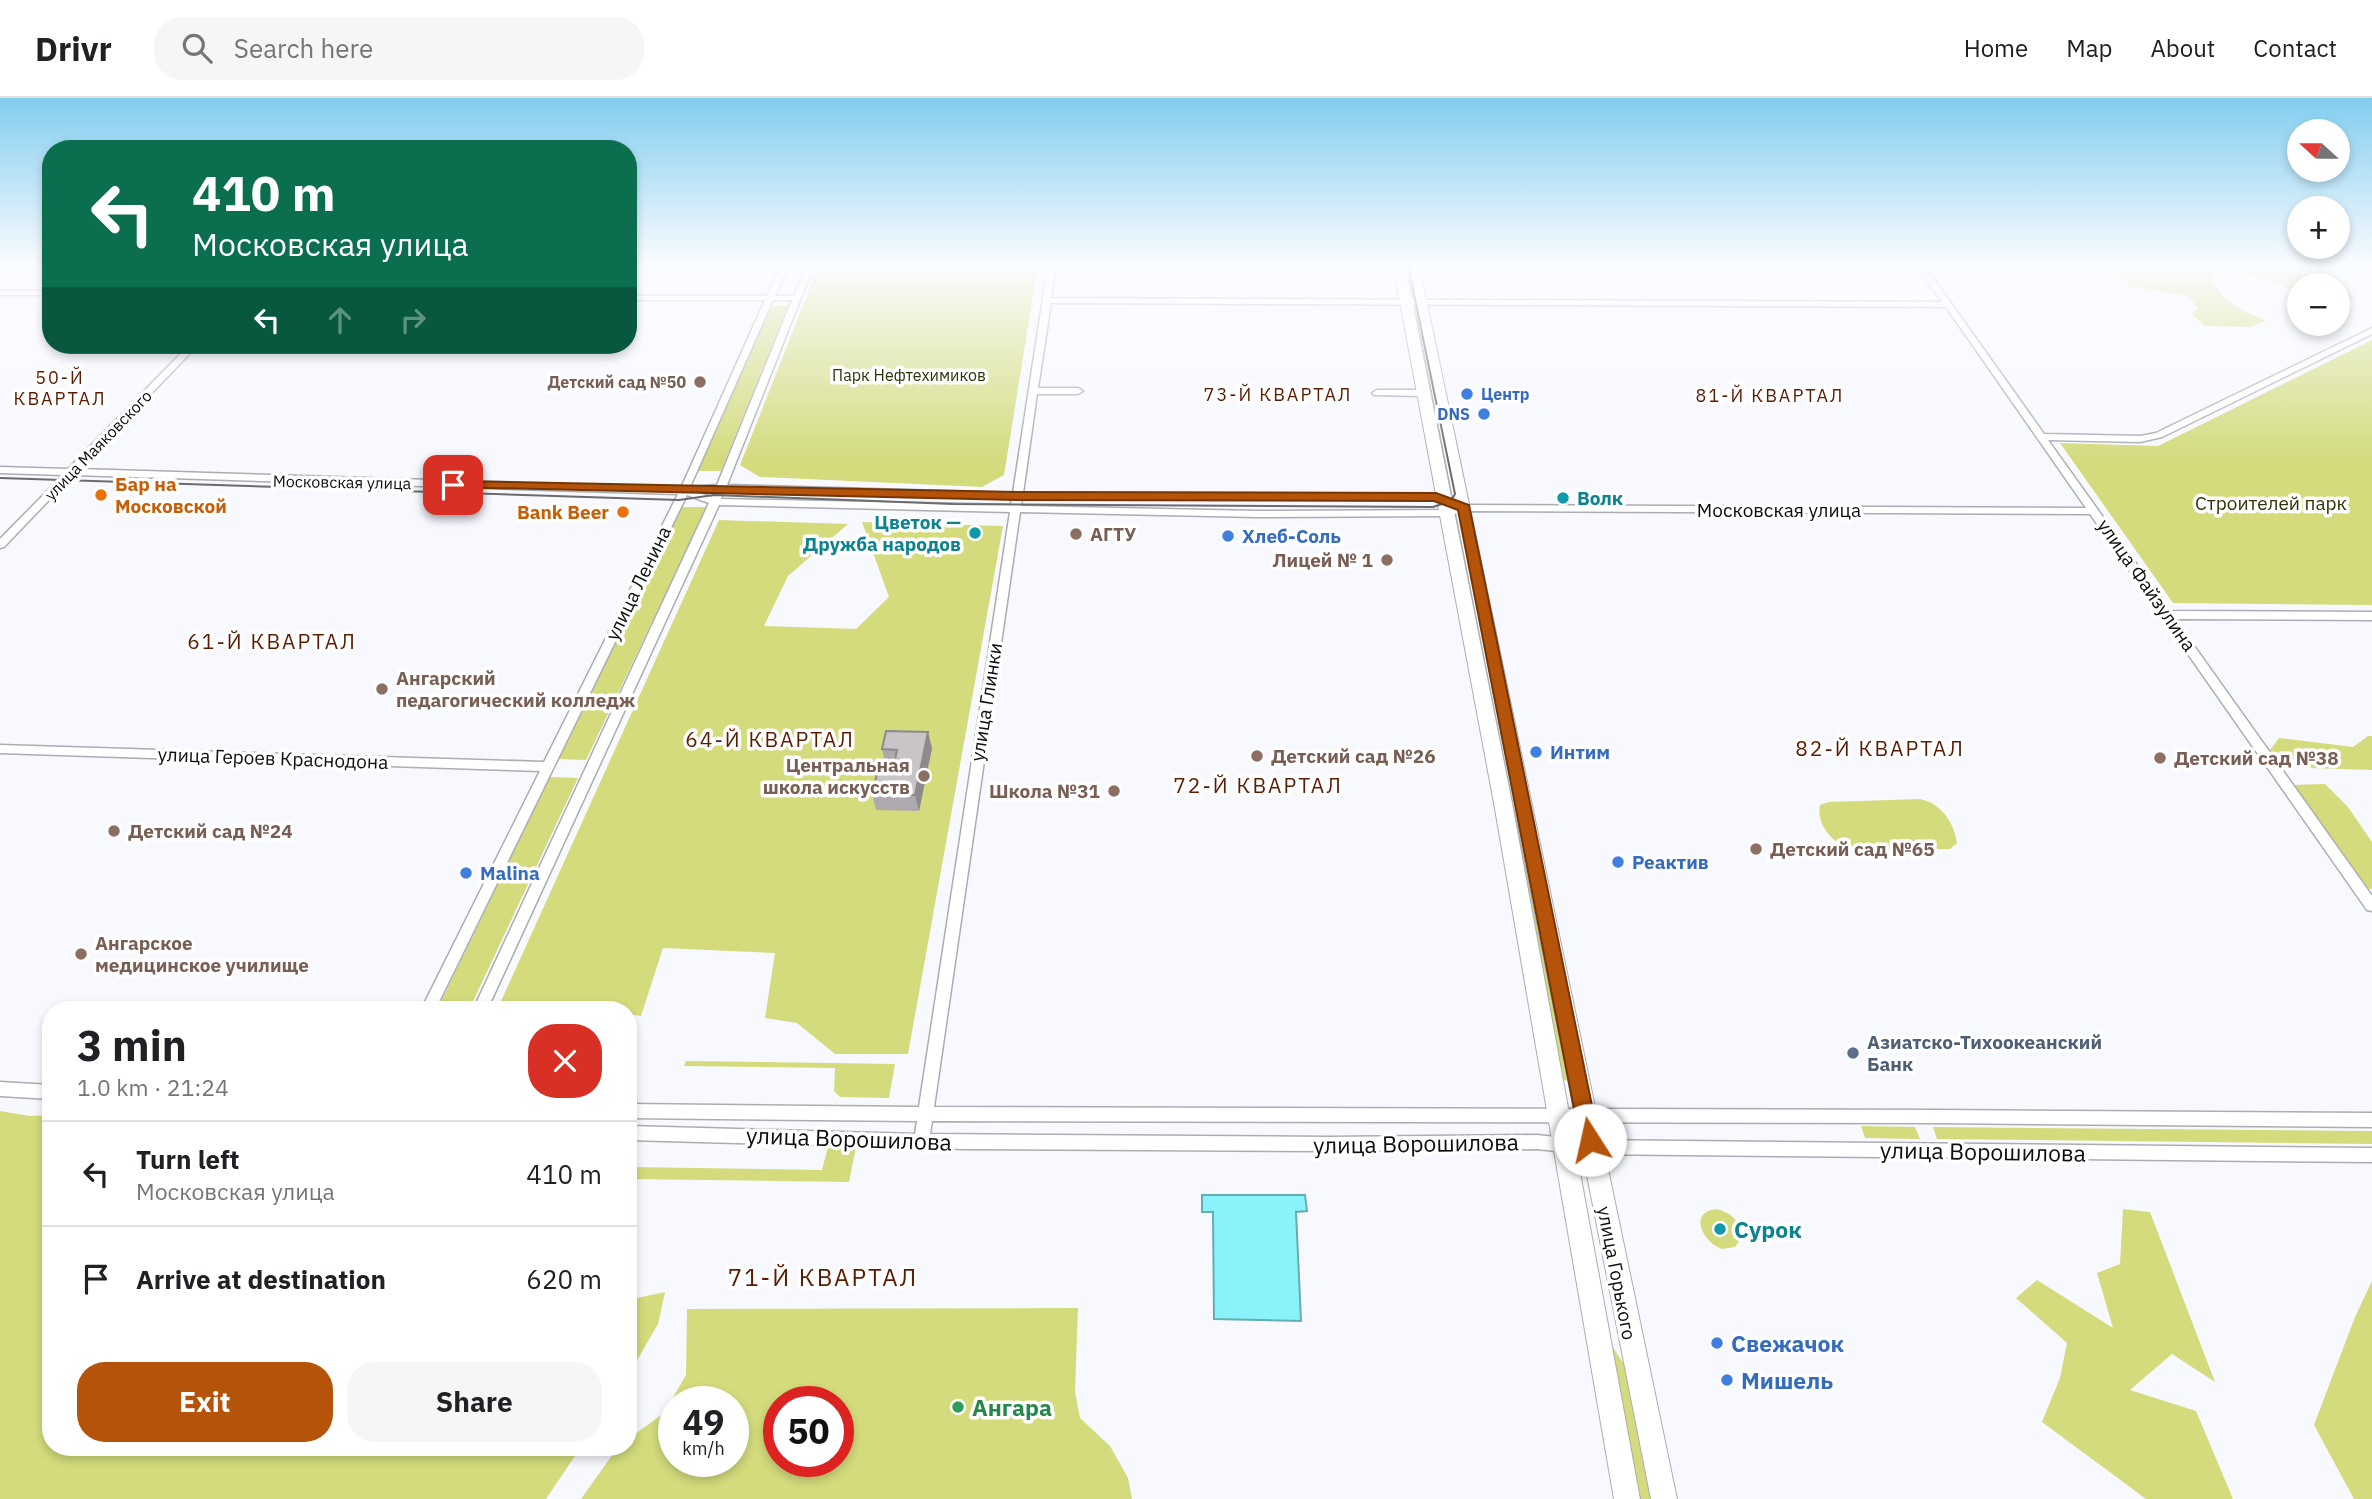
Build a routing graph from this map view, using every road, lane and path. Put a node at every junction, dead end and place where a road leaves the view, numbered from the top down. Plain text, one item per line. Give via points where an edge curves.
1 (756, 330) edge
2 (784, 330) edge
3 (1042, 330) edge
4 (1410, 330) edge
5 (1426, 330) edge
6 (1967, 330) edge
7 (2372, 331) edge
8 (185, 354) edge
9 (1033, 391) junction
10 (1078, 391) dead end
11 (1377, 393) dead end
12 (1420, 393) junction
13 (2041, 437) junction
14 (0, 470) edge
15 (72, 473) junction
16 (721, 488) junction
17 (684, 491) junction
18 (1018, 496) junction
19 (715, 502) junction
20 (1446, 506) junction
21 (1464, 508) junction
22 (1015, 510) junction
23 (2095, 511) junction
24 (0, 545) edge
25 (2169, 615) junction
26 (2372, 616) edge
27 (0, 748) edge
28 (547, 767) junction
29 (2372, 906) edge
30 (432, 1001) edge
31 (484, 1001) edge
32 (0, 1089) edge
33 (42, 1091) edge
34 (637, 1111) edge
35 (925, 1114) junction
36 (1560, 1115) junction
37 (1585, 1115) junction
38 (2372, 1120) edge
39 (637, 1133) edge
40 (922, 1139) junction
41 (1565, 1146) junction
42 (1591, 1146) junction
43 (2372, 1155) edge
44 (1627, 1499) edge
45 (1664, 1499) edge

1 - 17 street, улица Ленина
2 - 16 street, улица Ленина
3 - 9 street, улица Глинки
4 - 12 main road, улица Горького
5 - 21 main road, улица Горького
6 - 13 street, улица Файзулина
7 - 13 street via 2159,435 2140,439
8 - 15 street, улица Маяковского
9 - 10 street
9 - 18 street, улица Глинки
11 - 12 street
12 - 20 main road, улица Горького
13 - 23 street, улица Файзулина
14 - 15 street, Московская улица
15 - 17 street, Московская улица
15 - 24 street, улица Маяковского
16 - 17 street, Московская улица
16 - 18 street, Московская улица
16 - 19 street, улица Ленина
17 - 19 street, Московская улица
17 - 28 street, улица Ленина
18 - 20 street, Московская улица
18 - 22 street, улица Глинки
19 - 22 street, Московская улица
19 - 31 street, улица Ленина
20 - 21 street, Московская улица
20 - 22 street, Московская улица via 1257,514
20 - 36 main road, улица Горького
21 - 23 street, Московская улица
21 - 37 main road, улица Горького
22 - 35 street, улица Глинки
23 - 25 street, улица Файзулина
25 - 26 street
25 - 29 street, улица Файзулина
27 - 28 street, улица Героев Краснодона
28 - 30 street, улица Ленина
32 - 33 street
34 - 35 street, улица Ворошилова
35 - 36 street, улица Ворошилова
35 - 40 street, улица Глинки
36 - 37 street, улица Ворошилова
36 - 41 main road, улица Горького
37 - 38 street, улица Ворошилова
37 - 42 main road, улица Горького
39 - 40 street, улица Ворошилова
40 - 41 street, улица Ворошилова via 1537,1142
41 - 42 street, улица Ворошилова
41 - 44 main road, улица Горького
42 - 43 street, улица Ворошилова
42 - 45 main road, улица Горького

